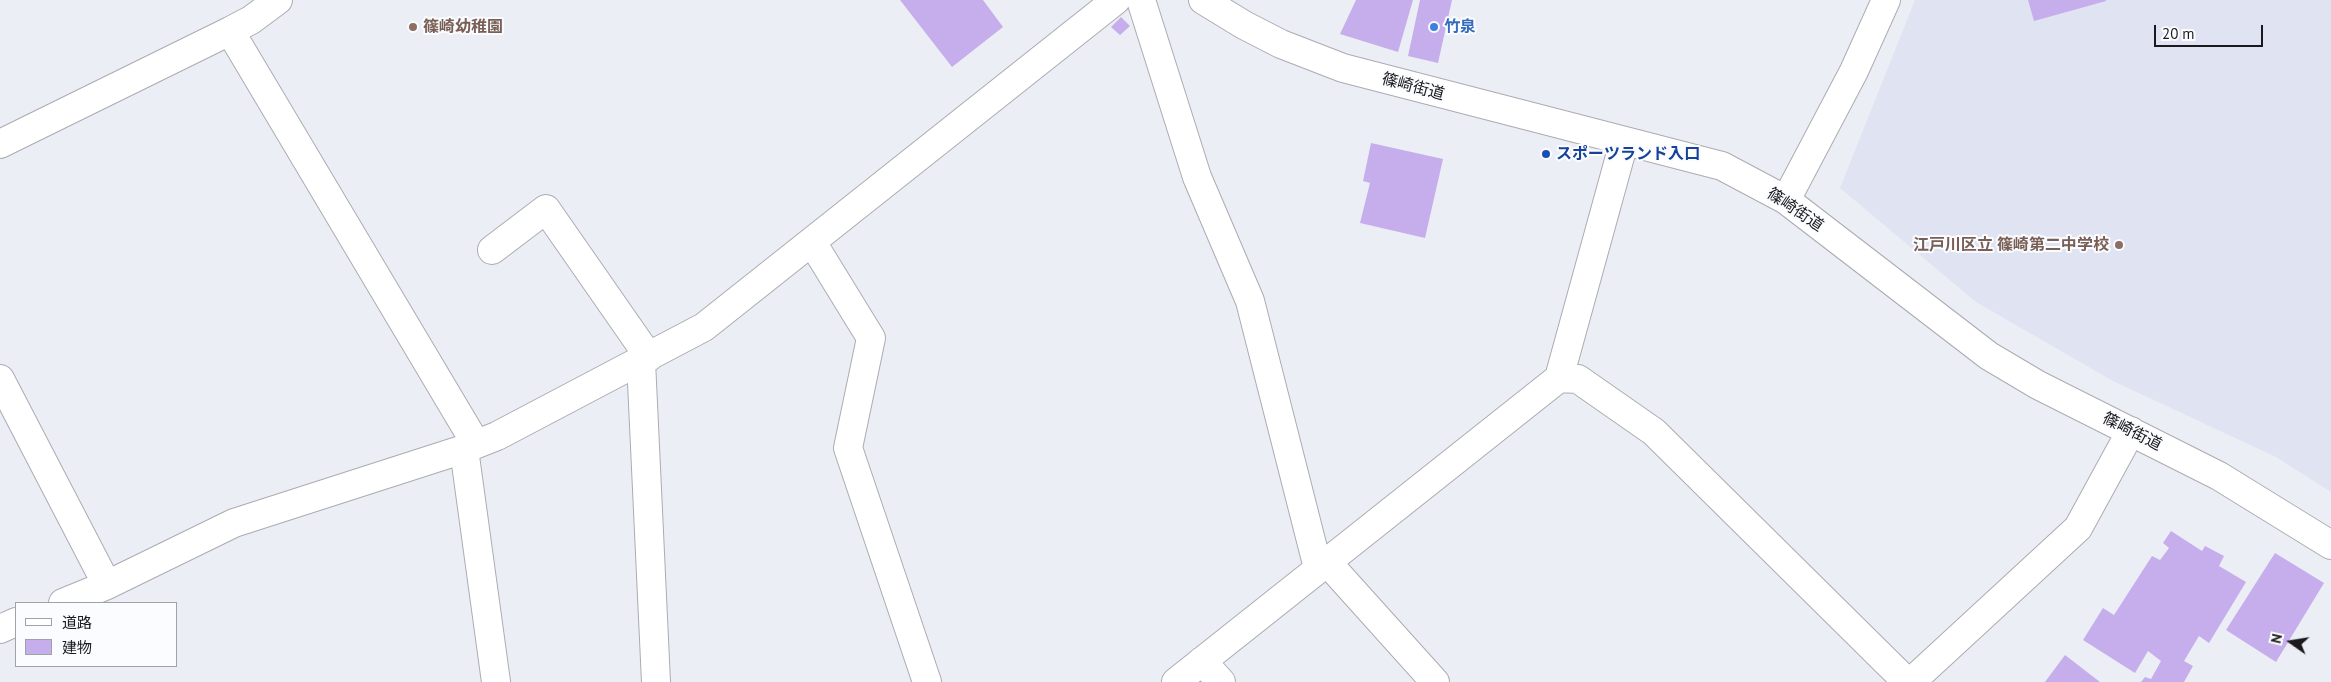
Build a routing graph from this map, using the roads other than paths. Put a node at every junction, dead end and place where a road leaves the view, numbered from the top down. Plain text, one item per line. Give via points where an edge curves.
1 (278, 0) edge
2 (1116, 0) edge
3 (1141, 0) edge
4 (1202, 0) edge
5 (1883, 0) edge
6 (230, 31) junction
7 (1624, 142) junction
8 (0, 144) edge
9 (1786, 200) junction
10 (812, 242) junction
11 (492, 250) dead end
12 (645, 359) junction
13 (1559, 378) junction
14 (0, 379) edge
15 (2131, 430) junction
16 (470, 447) junction
17 (2331, 545) edge
18 (1322, 565) junction
19 (107, 585) junction
20 (65, 602) edge
21 (15, 622) edge
22 (0, 629) edge
23 (1202, 661) junction
24 (496, 682) edge
25 (656, 682) edge
26 (927, 682) edge
27 (1176, 682) edge
28 (1221, 682) edge
29 (1435, 682) edge
30 (1909, 682) edge

1 - 6 street
2 - 10 street
3 - 18 street via 1197,177 1250,301
4 - 7 street, 篠崎街道 via 1281,44 1343,68
5 - 9 street via 1854,71
6 - 8 street
6 - 16 street
7 - 9 street, 篠崎街道 via 1722,166
7 - 13 street
9 - 15 street, 篠崎街道 via 1989,356 2038,385
10 - 12 street via 704,327
10 - 26 street via 871,338 848,448
11 - 12 street via 546,209
12 - 16 street
12 - 25 street
13 - 18 street
13 - 30 street via 1578,379 1654,432
14 - 19 street
15 - 17 street, 篠崎街道 via 2219,476
15 - 30 street via 2078,528
16 - 19 street via 234,524
16 - 24 street
18 - 23 street
18 - 29 street
19 - 20 street
21 - 22 street
23 - 27 street
23 - 28 street

